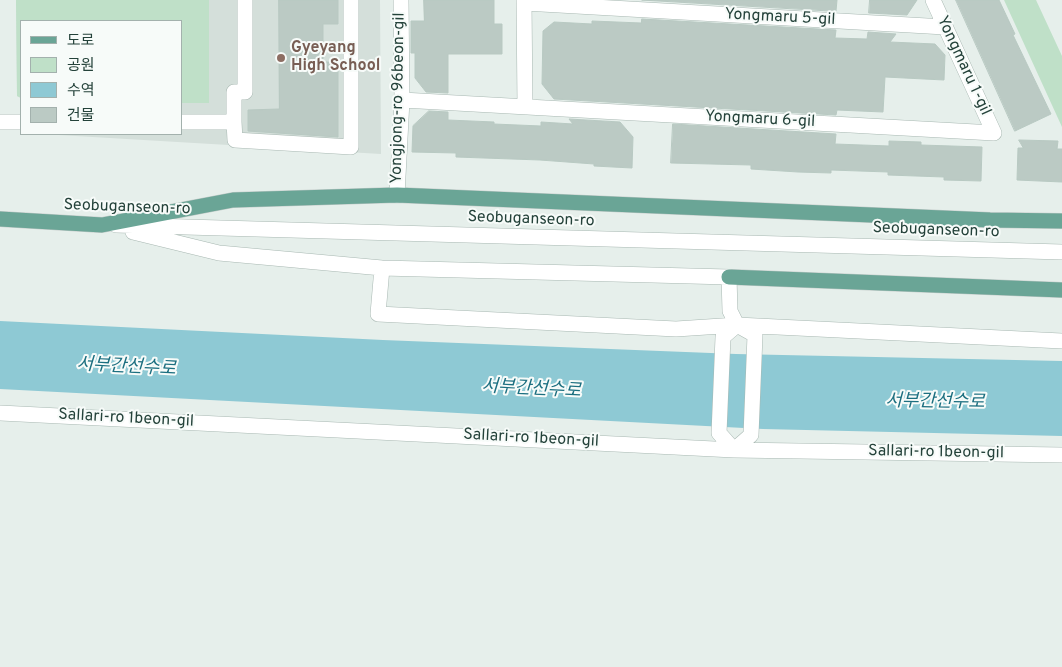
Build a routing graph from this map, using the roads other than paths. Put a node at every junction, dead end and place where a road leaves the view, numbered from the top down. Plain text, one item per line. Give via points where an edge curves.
1 (245, 0) edge
2 (351, 0) edge
3 (401, 0) edge
4 (933, 0) edge
5 (524, 2) edge
6 (945, 27) junction
7 (402, 100) junction
8 (525, 107) junction
9 (0, 122) edge
10 (20, 122) edge
11 (182, 122) edge
12 (234, 122) junction
13 (994, 133) joint
14 (397, 195) junction
15 (0, 219) edge
16 (1062, 221) edge
17 (102, 225) junction
18 (1062, 252) edge
19 (382, 268) junction
20 (729, 278) junction
21 (1062, 290) edge
22 (737, 325) junction
23 (1062, 341) edge
24 (0, 413) edge
25 (734, 450) junction
26 (1062, 455) edge

1 - 12 street via 245,92 234,92
2 - 12 street via 351,147 235,140
3 - 7 street, Yongjong-ro 96beon-gil
4 - 6 street, Yongmaru 1-gil
5 - 6 street, Yongmaru 5-gil
5 - 8 street
6 - 13 street, Yongmaru 1-gil
7 - 8 street, Yongmaru 6-gil
7 - 14 street, Yongjong-ro 96beon-gil
8 - 13 street, Yongmaru 6-gil
9 - 10 street
11 - 12 street
14 - 16 main road
14 - 17 main road via 233,200
15 - 17 main road, Seobuganseon-ro
17 - 18 street, Seobuganseon-ro
17 - 19 street via 219,253
19 - 20 street
19 - 22 street via 378,314 676,329
20 - 21 main road
20 - 22 street via 730,311
22 - 23 street
22 - 25 street via 723,337 719,434
22 - 25 street via 755,334 751,435
24 - 25 street, Sallari-ro 1beon-gil
25 - 26 street, Sallari-ro 1beon-gil

